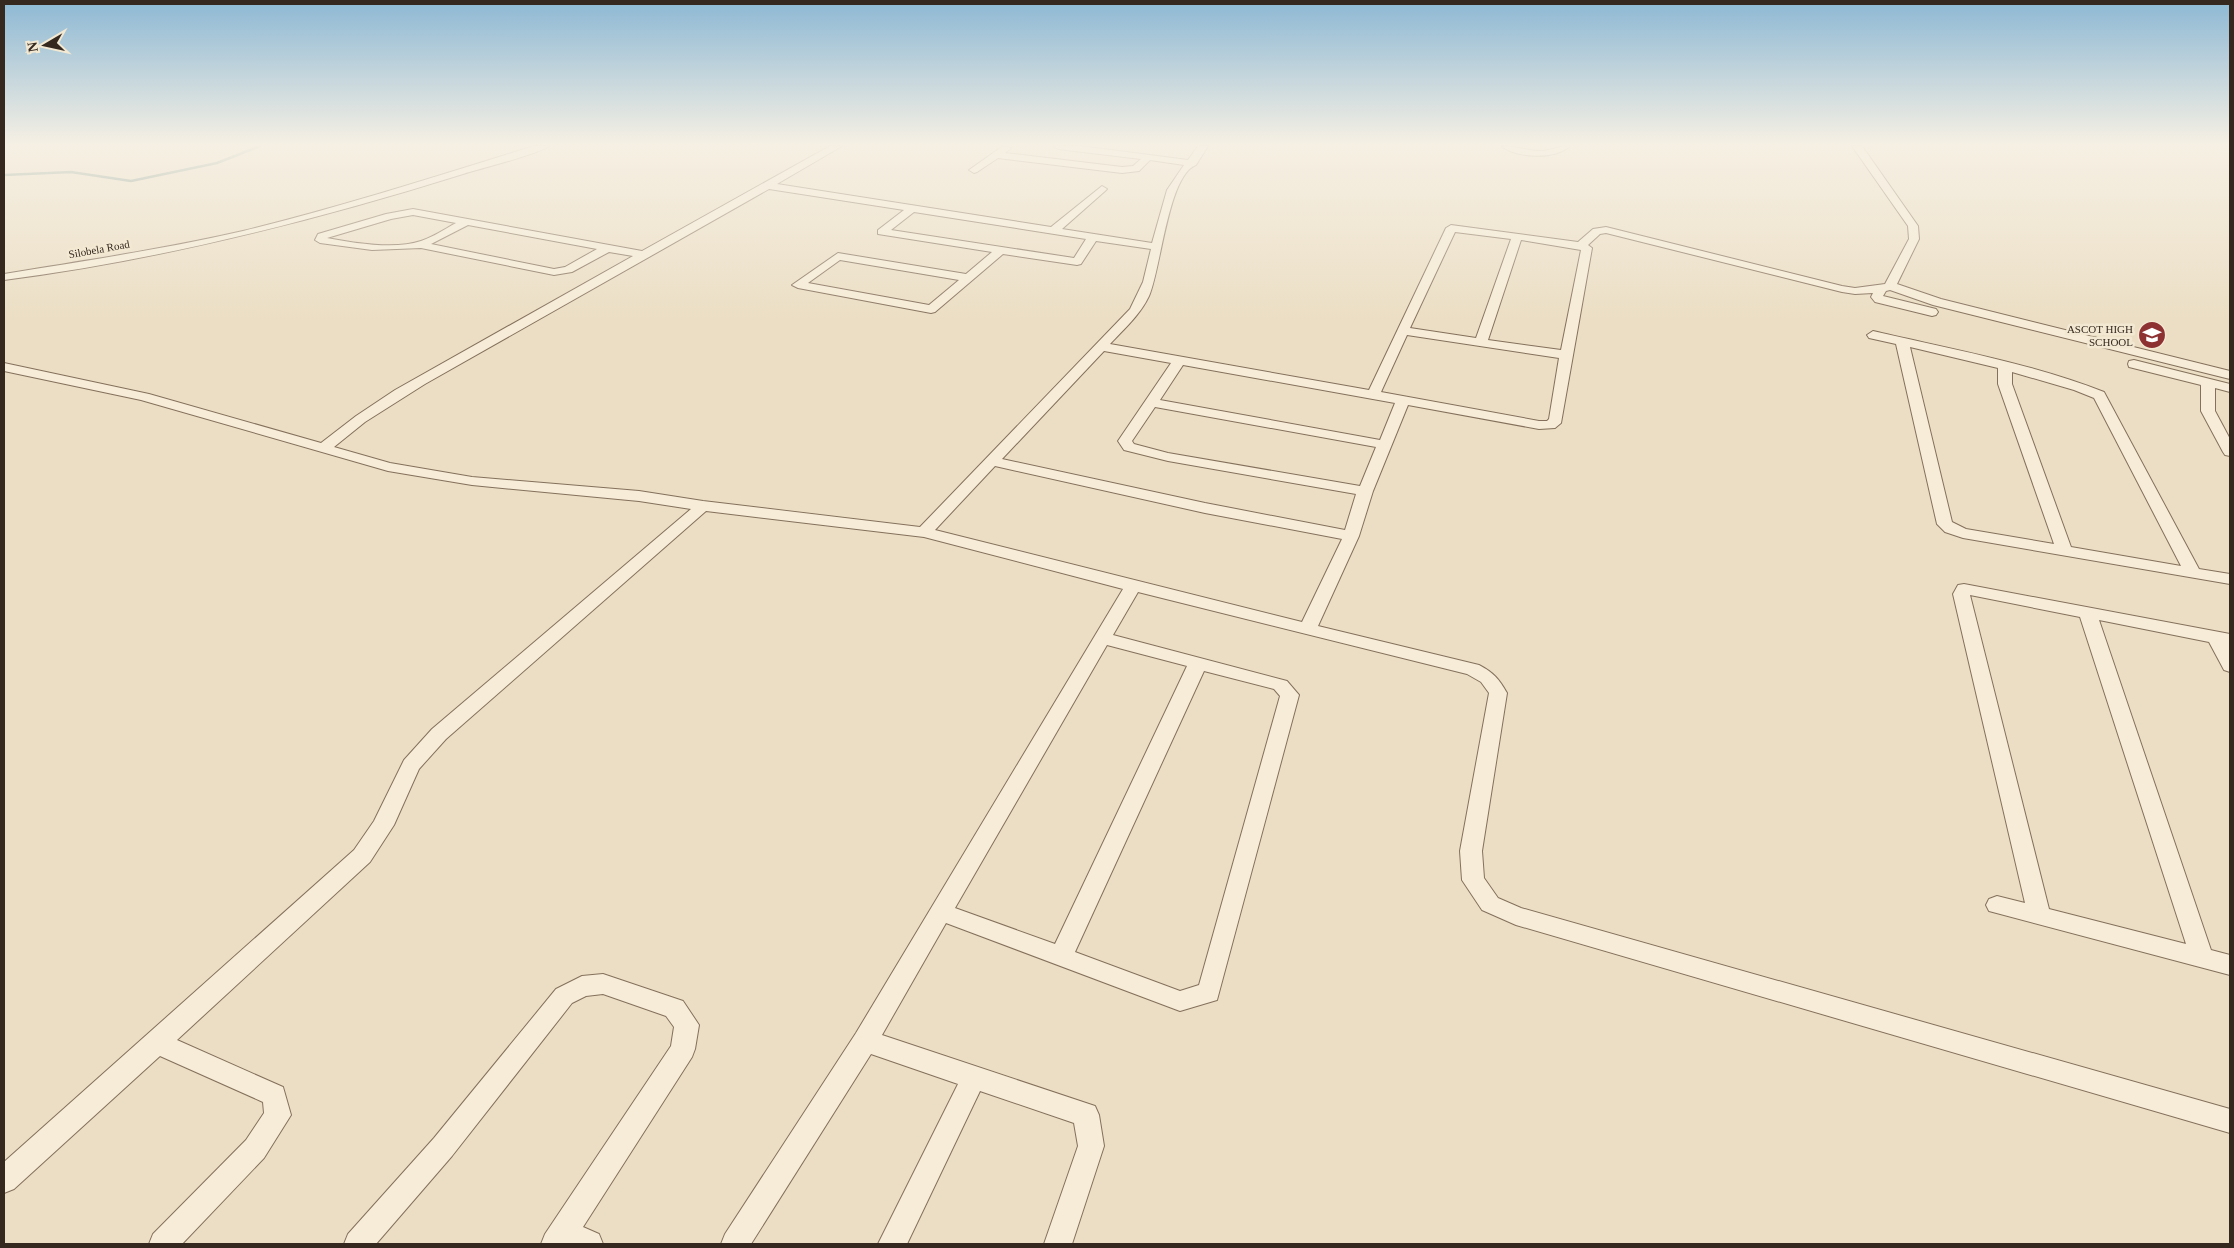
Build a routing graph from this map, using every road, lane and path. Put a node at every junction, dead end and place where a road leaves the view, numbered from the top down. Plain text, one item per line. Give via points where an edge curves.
1 (355, 204) edge
2 (735, 204) edge
3 (882, 204) edge
4 (1084, 204) edge
5 (1168, 204) edge
6 (1898, 204) edge
7 (912, 209) junction
8 (467, 222) junction
9 (1053, 231) junction
10 (1093, 237) junction
11 (1517, 237) junction
12 (423, 244) junction
13 (1582, 244) junction
14 (1157, 247) junction
15 (607, 248) junction
16 (1000, 250) junction
17 (644, 255) junction
18 (4, 277) edge
19 (968, 278) junction
20 (1886, 288) junction
21 (1937, 302) junction
22 (1947, 316) junction
23 (1402, 331) junction
24 (1873, 335) dead end
25 (1481, 342) junction
26 (1902, 342) junction
27 (1100, 346) junction
28 (1566, 355) junction
29 (1179, 361) junction
30 (2005, 366) junction
31 (4, 367) edge
32 (2230, 375) edge
33 (2208, 383) junction
34 (2230, 388) edge
35 (1373, 395) junction
36 (1403, 401) junction
37 (1151, 402) junction
38 (2226, 437) edge
39 (1386, 445) junction
40 (324, 448) junction
41 (2230, 452) edge
42 (992, 461) junction
43 (1365, 491) junction
44 (703, 506) junction
45 (924, 532) junction
46 (1351, 536) junction
47 (2064, 549) junction
48 (2193, 573) junction
49 (2230, 579) edge
50 (1133, 586) junction
51 (2087, 611) junction
52 (1308, 628) junction
53 (1103, 638) junction
54 (2223, 638) edge
55 (1198, 663) junction
56 (2230, 666) edge
57 (1997, 905) dead end
58 (942, 912) junction
59 (2039, 916) junction
60 (1061, 956) junction
61 (2202, 958) junction
62 (2230, 965) edge
63 (865, 1041) junction
64 (157, 1043) junction
65 (974, 1077) junction
66 (2230, 1121) edge
67 (4, 1180) edge
68 (559, 1238) edge
69 (163, 1244) edge
70 (358, 1244) edge
71 (589, 1244) edge
72 (735, 1244) edge
73 (892, 1244) edge
74 (1058, 1244) edge

1 - 18 street, Silobela Road via 240,234
2 - 17 street
3 - 7 street
4 - 9 street
5 - 14 street
6 - 20 street via 1915,232 1914,239
7 - 9 street
7 - 16 street via 882,232
8 - 12 street
8 - 12 street via 413,212 322,236 320,240 364,248
8 - 15 street
9 - 10 street
10 - 14 street
10 - 16 street via 1077,262
11 - 13 street
11 - 23 street via 1455,228 1448,230
11 - 25 street
12 - 15 street via 554,272 568,270
13 - 20 street via 1596,231 1606,230 1842,289
13 - 28 street via 1587,248
14 - 27 street via 1142,300 1126,322
15 - 17 street
16 - 19 street
17 - 40 street via 516,325 372,410
19 - 19 street via 932,308 798,285 838,256
20 - 21 street
20 - 22 street via 1877,297 1883,301
21 - 22 street
21 - 32 street
22 - 33 street
23 - 25 street
23 - 35 street
24 - 26 street
25 - 28 street
26 - 30 street
26 - 47 street via 1946,524 1964,533
27 - 29 street
27 - 42 street
28 - 36 street via 1556,420 1550,425
29 - 35 street
29 - 37 street
30 - 47 street via 2005,384
30 - 48 street via 2079,386 2099,395
31 - 40 street via 144,397
33 - 34 street
33 - 38 street via 2208,412
35 - 36 street
36 - 39 street
37 - 39 street
37 - 43 street via 1125,441 1129,447 1168,457
38 - 41 street
39 - 43 street
40 - 44 street via 388,467 472,481 639,496
42 - 45 street
42 - 46 street
43 - 46 street
44 - 45 street
44 - 64 street via 439,734 410,765 383,825 362,856
45 - 50 street
46 - 52 street
47 - 48 street
48 - 49 street
50 - 52 street
50 - 53 street
51 - 54 street
51 - 59 street via 1972,589 1964,589 1961,594
51 - 61 street
52 - 66 street via 1473,669 1495,686 1498,694 1471,851 1473,880 1490,904 1516,916
53 - 55 street
53 - 58 street
54 - 56 street
55 - 60 street
55 - 60 street via 1280,685 1290,695 1209,993 1180,1001
57 - 59 street
58 - 60 street
58 - 63 street
59 - 61 street
61 - 62 street
63 - 65 street
63 - 72 street
64 - 67 street
64 - 69 street via 274,1095 278,1115 256,1149
65 - 73 street
65 - 74 street via 1086,1115 1091,1146
68 - 70 street via 683,1049 687,1025 674,1008 603,984 582,986 564,996 443,1147
68 - 71 street

